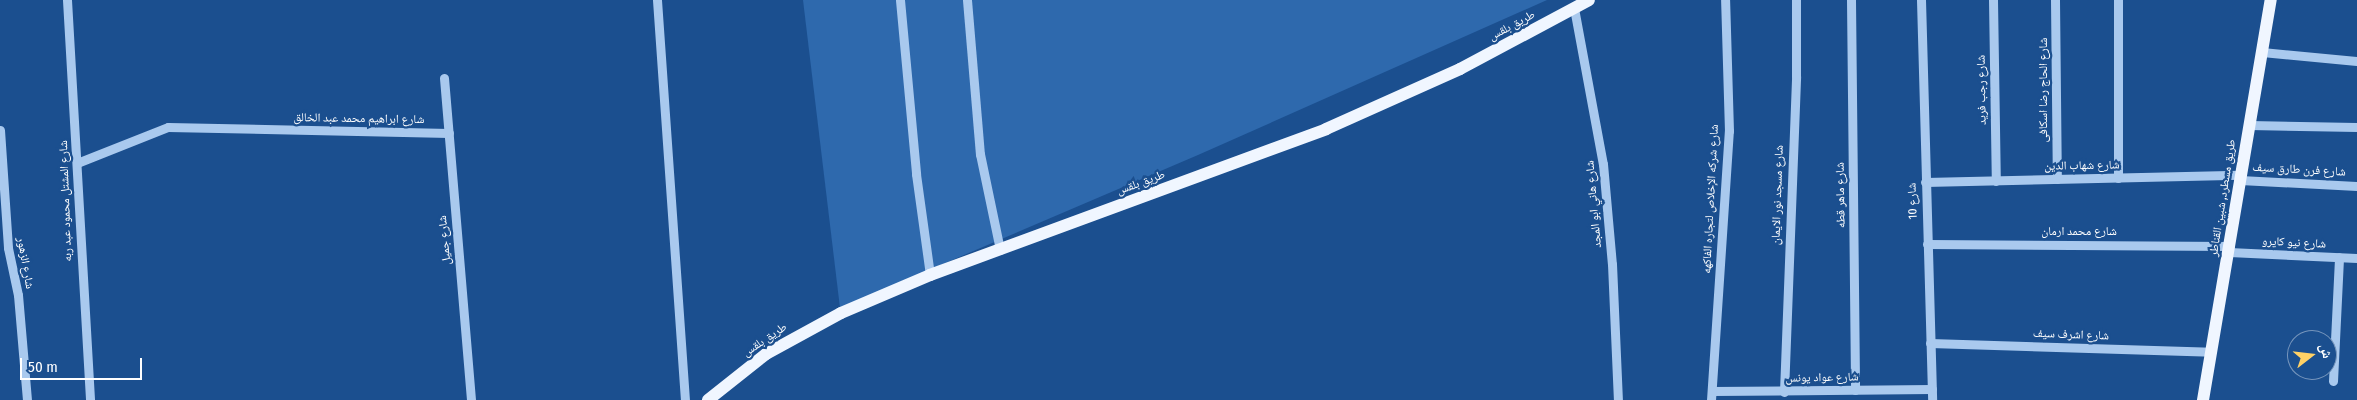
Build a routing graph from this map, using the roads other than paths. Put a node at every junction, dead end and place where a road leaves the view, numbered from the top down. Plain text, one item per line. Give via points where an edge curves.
1 (67, 0) edge
2 (656, 0) edge
3 (900, 0) edge
4 (967, 0) edge
5 (1589, 0) edge
6 (1725, 0) edge
7 (1796, 0) edge
8 (1851, 0) edge
9 (1921, 0) edge
10 (1993, 0) edge
11 (2055, 0) edge
12 (2118, 0) edge
13 (2271, 0) edge
14 (1574, 8) junction
15 (2262, 52) junction
16 (2357, 61) edge
17 (444, 78) dead end
18 (2249, 125) junction
19 (2357, 127) edge
20 (0, 130) edge
21 (449, 134) junction
22 (77, 163) junction
23 (2240, 177) junction
24 (2118, 178) junction
25 (2057, 179) junction
26 (1996, 180) junction
27 (1925, 182) junction
28 (2357, 186) edge
29 (1927, 244) junction
30 (2229, 249) junction
31 (1000, 250) junction
32 (2339, 258) junction
33 (2357, 258) edge
34 (930, 276) junction
35 (1930, 343) junction
36 (2211, 352) junction
37 (2333, 381) dead end
38 (1932, 389) junction
39 (1856, 390) junction
40 (1784, 392) junction
41 (1711, 396) edge
42 (28, 400) edge
43 (90, 400) edge
44 (471, 400) edge
45 (685, 400) edge
46 (708, 400) edge
47 (1618, 400) edge
48 (1932, 400) edge
49 (2203, 400) edge

1 - 22 street, شارع المشتل محمود عبد ربه
2 - 45 street
3 - 34 street via 916,174
4 - 31 street via 980,154
5 - 14 main road, طريق بلقس
6 - 41 street, شارع شركه الإخلاص لتجاره الفاكهه via 1729,131
7 - 40 street, شارع مسجد نور الايمان
8 - 39 street, شارع ماهر قطه
9 - 27 street, شارع 10
10 - 26 street, شارع رجب فريد
11 - 25 street, شارع الحاج رضا اسكافى
12 - 24 street
13 - 15 main road, طريق مسطرد, شبين القناطر
14 - 31 main road, طريق بلقس via 1460,69 1326,129
14 - 47 street, شارع هاني ابو المجد via 1603,164 1612,264
15 - 16 street
15 - 18 main road, طريق مسطرد, شبين القناطر
17 - 21 street, شارع جميل
18 - 19 street
18 - 23 main road, طريق مسطرد, شبين القناطر
20 - 42 street, شارع الزهور via 8,248 18,295
21 - 22 street, شارع ابراهيم محمد عبد الخالق via 168,127
21 - 44 street, شارع جميل
22 - 43 street, شارع المشتل محمود عبد ربه
23 - 24 street, شارع شهاب الدين
23 - 28 street, شارع فرن طارق سيف
23 - 30 main road, طريق مسطرد, شبين القناطر
24 - 25 street, شارع شهاب الدين
25 - 26 street, شارع شهاب الدين
26 - 27 street, شارع شهاب الدين
27 - 29 street, شارع 10
29 - 30 street, شارع محمد ارمان
29 - 35 street, شارع 10
30 - 32 street, شارع نيو كايرو
30 - 36 main road, طريق مسطرد, شبين القناطر
31 - 34 main road, طريق بلقس
32 - 33 street, شارع نيو كايرو
32 - 37 street
34 - 46 main road, طريق بلقس via 794,336
35 - 36 street, شارع اشرف سيف
35 - 38 street, شارع 10
36 - 49 main road, طريق مسطرد, شبين القناطر
38 - 39 street, شارع عواد يونس
38 - 48 street, شارع 10
39 - 40 street, شارع عواد يونس
40 - 41 street, شارع عواد يونس

